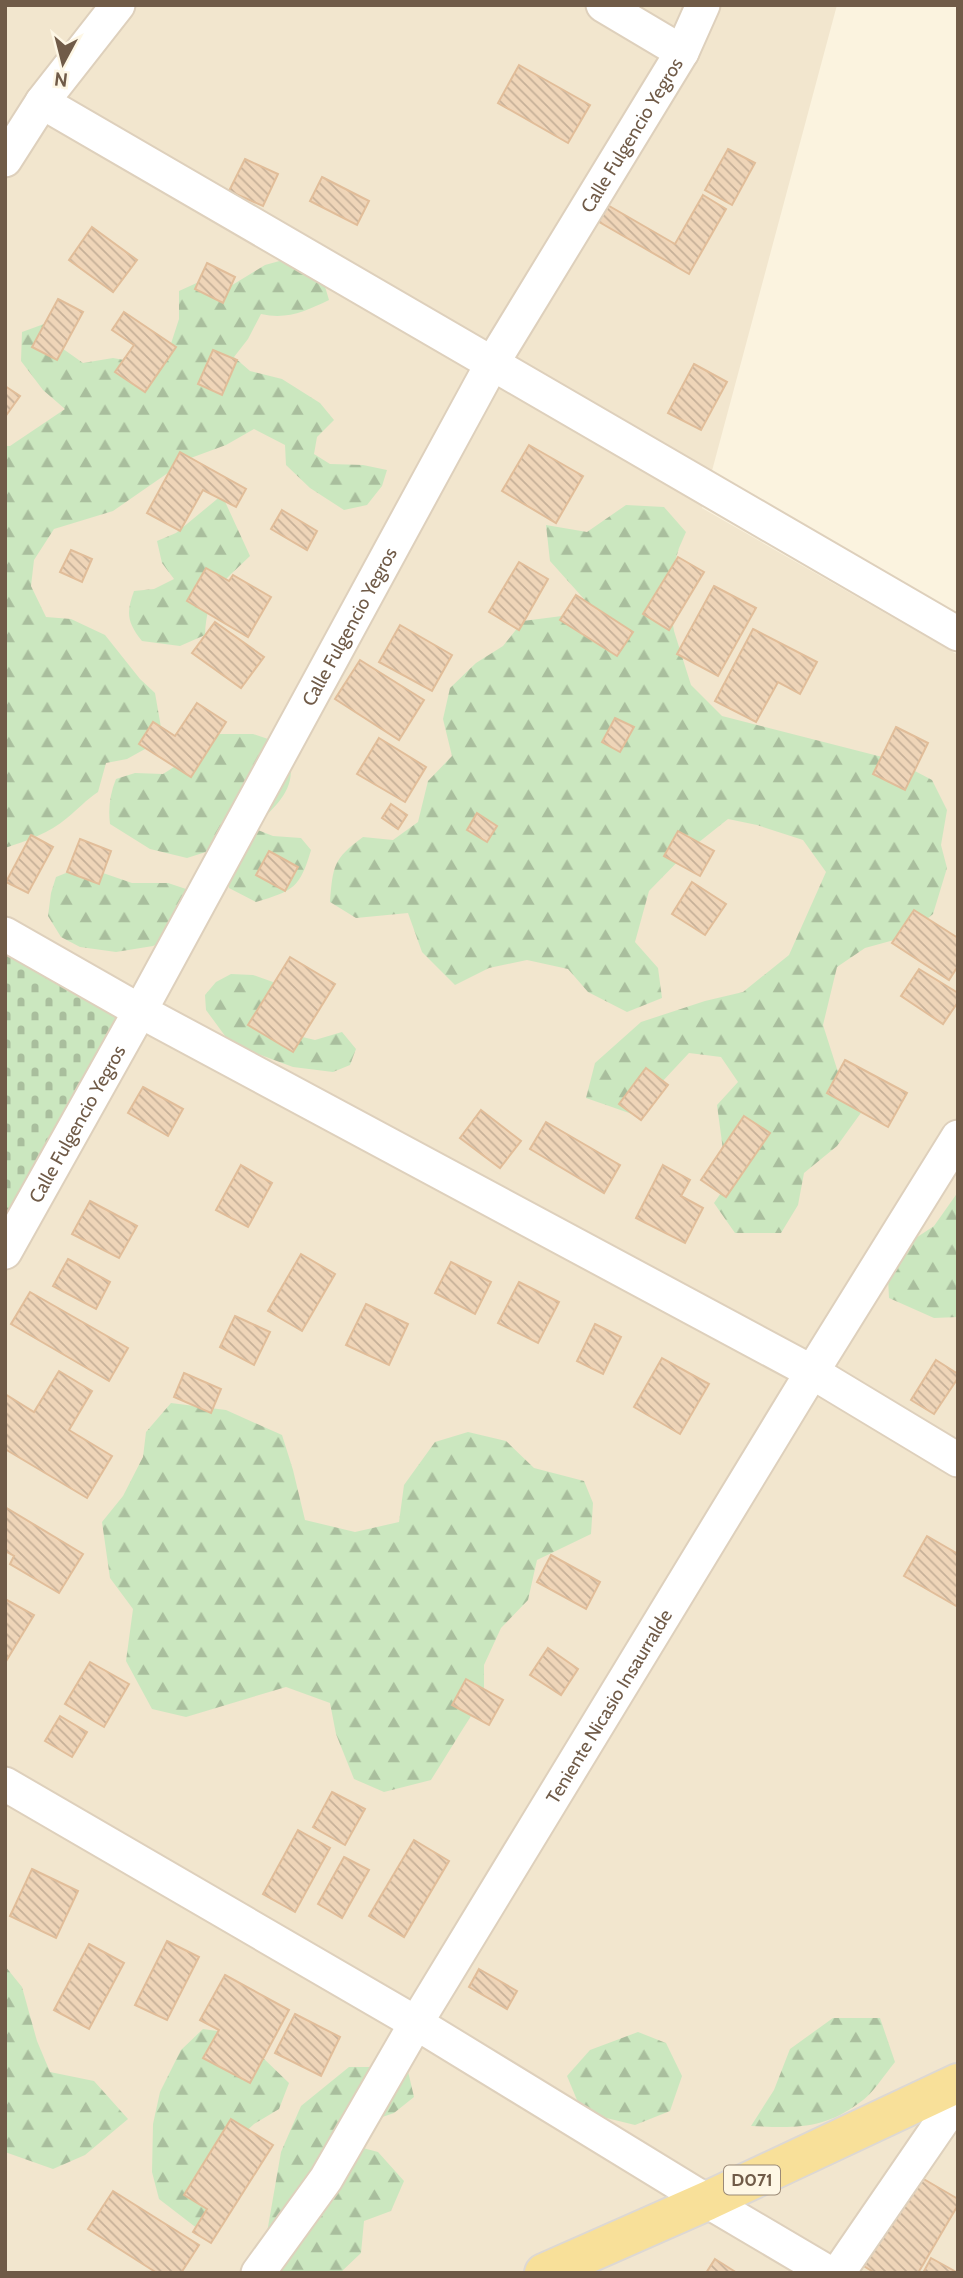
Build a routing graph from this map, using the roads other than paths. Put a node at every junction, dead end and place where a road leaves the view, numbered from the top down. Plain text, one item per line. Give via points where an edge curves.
1 (118, 5) edge
2 (603, 5) edge
3 (703, 5) edge
4 (682, 52) junction
5 (42, 102) junction
6 (5, 160) edge
7 (493, 362) junction
8 (958, 634) edge
9 (5, 934) edge
10 (139, 1011) junction
11 (958, 1137) edge
12 (5, 1252) edge
13 (812, 1372) junction
14 (958, 1460) edge
15 (5, 1784) edge
16 (416, 2023) junction
17 (958, 2083) edge
18 (958, 2098) edge
19 (707, 2201) junction
20 (258, 2273) edge
21 (544, 2273) edge
22 (829, 2273) edge
23 (838, 2273) edge

1 - 5 street
2 - 4 street
3 - 4 street, Calle Fulgencio Yegros
4 - 7 street, Calle Fulgencio Yegros
5 - 6 street
5 - 7 street
7 - 8 street
7 - 10 street, Calle Fulgencio Yegros
9 - 10 street
10 - 12 street, Calle Fulgencio Yegros
10 - 13 street
11 - 13 street, Teniente Nicasio Insaurralde
13 - 14 street
13 - 16 street, Teniente Nicasio Insaurralde
15 - 16 street
16 - 19 street
16 - 20 street, Teniente Nicasio Insaurralde via 326,2179
17 - 19 main road, D071
18 - 23 street
19 - 21 main road, D071
19 - 22 street

